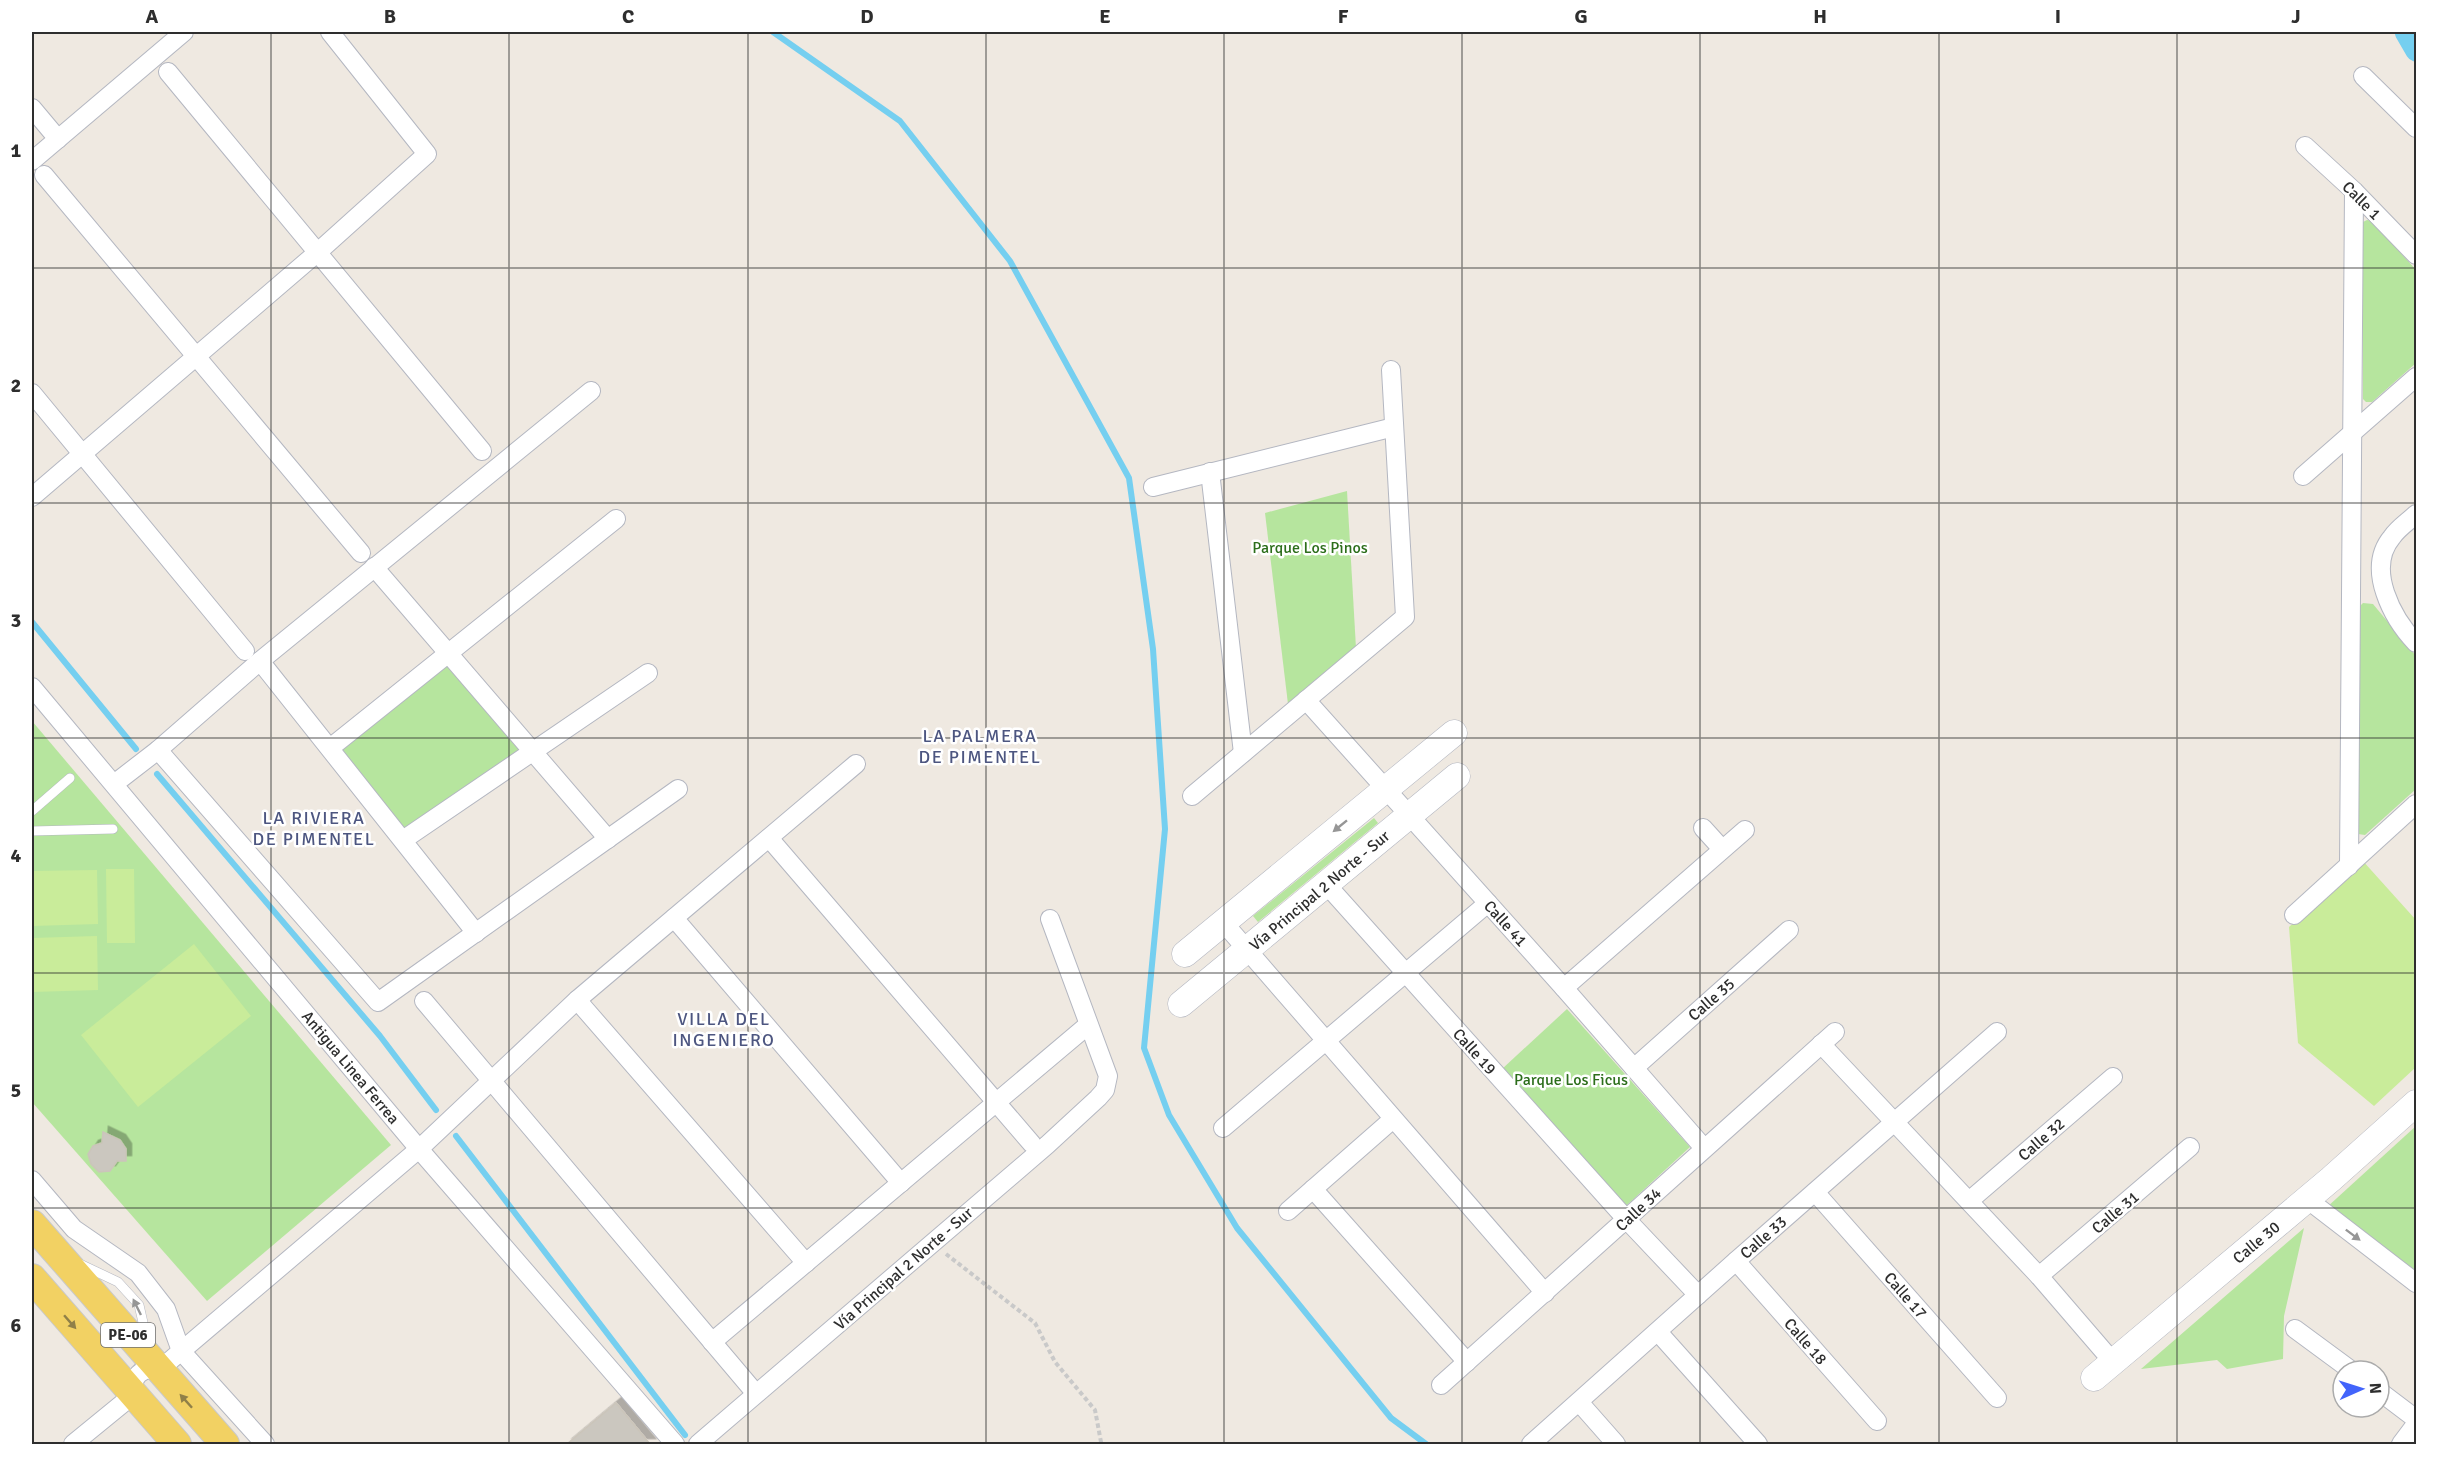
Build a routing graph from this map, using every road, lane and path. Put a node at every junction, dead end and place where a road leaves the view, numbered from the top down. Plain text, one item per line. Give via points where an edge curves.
1 (184, 32) edge
2 (330, 32) edge
3 (168, 72) dead end
4 (2363, 76) dead end
5 (32, 108) edge
6 (2416, 128) edge
7 (58, 139) junction
8 (2305, 146) dead end
9 (38, 168) edge
10 (2354, 191) junction
11 (318, 252) junction
12 (2416, 255) edge
13 (197, 355) junction
14 (1391, 370) dead end
15 (2416, 377) edge
16 (591, 391) dead end
17 (32, 393) edge
18 (1394, 427) junction
19 (2353, 433) junction
20 (482, 450) dead end
21 (82, 453) junction
22 (1210, 472) junction
23 (2303, 476) dead end
24 (1153, 487) dead end
25 (32, 496) edge
26 (2416, 514) edge
27 (616, 519) dead end
28 (361, 553) dead end
29 (374, 567) junction
30 (2416, 643) edge
31 (448, 652) junction
32 (253, 656) junction
33 (648, 674) dead end
34 (32, 687) edge
35 (1306, 700) junction
36 (1454, 733) dead end
37 (330, 748) junction
38 (158, 750) junction
39 (533, 752) junction
40 (1243, 753) junction
41 (856, 764) dead end
42 (1457, 776) dead end
43 (70, 778) dead end
44 (114, 784) junction
45 (678, 789) dead end
46 (1385, 789) junction
47 (1192, 796) dead end
48 (2416, 806) edge
49 (32, 811) edge
50 (1409, 816) junction
51 (1703, 828) dead end
52 (112, 829) dead end
53 (1745, 830) dead end
54 (32, 831) edge
55 (769, 838) junction
56 (608, 839) junction
57 (403, 840) junction
58 (1722, 849) junction
59 (2349, 866) junction
60 (1326, 884) junction
61 (1488, 903) junction
62 (2294, 915) dead end
63 (674, 918) junction
64 (1050, 919) dead end
65 (1223, 922) junction
66 (1789, 930) dead end
67 (476, 933) junction
68 (1246, 950) junction
69 (1185, 954) dead end
70 (1407, 974) junction
71 (1564, 988) junction
72 (577, 1000) junction
73 (424, 1001) dead end
74 (1181, 1004) dead end
75 (1088, 1025) junction
76 (1835, 1032) dead end
77 (1997, 1032) dead end
78 (1327, 1041) junction
79 (1821, 1044) junction
80 (1634, 1068) junction
81 (2113, 1077) dead end
82 (490, 1081) junction
83 (996, 1102) junction
84 (2416, 1103) edge
85 (1394, 1119) junction
86 (1894, 1124) junction
87 (1223, 1128) dead end
88 (1032, 1144) dead end
89 (2190, 1147) dead end
90 (1704, 1148) junction
91 (419, 1149) junction
92 (32, 1180) edge
93 (901, 1183) junction
94 (1313, 1189) junction
95 (1815, 1192) junction
96 (2307, 1199) junction
97 (1969, 1201) junction
98 (1288, 1211) dead end
99 (1627, 1220) junction
100 (32, 1224) edge
101 (915, 1258) junction
102 (1736, 1261) junction
103 (806, 1263) junction
104 (2039, 1276) junction
105 (32, 1278) edge
106 (2416, 1283) edge
107 (1545, 1293) junction
108 (1698, 1295) junction
109 (2295, 1329) dead end
110 (1658, 1332) junction
111 (712, 1342) junction
112 (181, 1351) junction
113 (2336, 1359) edge
114 (1467, 1362) junction
115 (155, 1367) junction
116 (2104, 1370) joint
117 (1441, 1386) dead end
118 (752, 1389) dead end
119 (133, 1395) junction
120 (1997, 1398) dead end
121 (2391, 1400) edge
122 (1579, 1402) junction
123 (2416, 1419) edge
124 (1877, 1421) dead end
125 (2416, 1424) edge
126 (73, 1444) edge
127 (177, 1444) edge
128 (225, 1444) edge
129 (265, 1444) edge
130 (675, 1444) edge
131 (698, 1444) edge
132 (1099, 1444) edge
133 (1531, 1444) edge
134 (1616, 1444) edge
135 (1758, 1444) edge
136 (2401, 1444) edge

1 - 7 street
2 - 11 street via 426,154
3 - 11 street
4 - 6 street
5 - 7 street
7 - 9 street
8 - 10 street, Calle 1
9 - 13 street
10 - 12 street, Calle 1
10 - 19 street
11 - 13 street
11 - 20 street
13 - 21 street
13 - 28 street
14 - 18 street
15 - 19 street
16 - 29 street
17 - 21 street
18 - 22 street
18 - 35 street via 1405,617
19 - 23 street
19 - 59 street
21 - 25 street
21 - 32 street
22 - 24 street
22 - 40 street
26 - 30 street via 2391,537 2381,568 2390,606 2401,627
27 - 31 street
29 - 31 street
29 - 32 street
31 - 37 street
31 - 39 street
32 - 37 street
32 - 38 street
33 - 39 street
34 - 44 street, Antigua Linea Ferrea
35 - 40 street
35 - 46 street, Calle 41
36 - 46 street
37 - 57 street
38 - 44 street
38 - 67 street via 378,1002
39 - 56 street
39 - 57 street
40 - 47 street
41 - 55 street
42 - 50 street, Vía Principal 2 Norte - Sur
43 - 49 lane
44 - 91 street, Antigua Linea Ferrea
45 - 56 street
46 - 50 street, Calle 41
46 -> 65 street
48 - 59 street
50 - 60 street, Vía Principal 2 Norte - Sur
50 - 61 street, Calle 41
51 - 58 street
52 - 54 lane
53 - 58 street
55 - 63 street
55 - 83 street
56 - 67 street
57 - 67 street
58 - 71 street
59 - 62 street
60 - 68 street, Vía Principal 2 Norte - Sur
60 - 70 street, Calle 19
61 - 70 street
61 - 71 street, Calle 41
63 - 72 street
63 - 93 street
64 - 75 street
65 - 68 street
65 - 69 street
66 - 80 street, Calle 35
68 - 74 street, Vía Principal 2 Norte - Sur
68 - 78 street
70 - 78 street
70 - 99 street, Calle 19
71 - 80 street, Calle 41
72 - 82 street
72 - 103 street
73 - 82 street
75 - 83 street
75 - 101 street, Vía Principal 2 Norte - Sur via 1108,1076 1105,1090
76 - 79 street, Calle 34
77 - 86 street, Calle 33
78 - 85 street
78 - 87 street
79 - 86 street
79 - 90 street, Calle 34
80 - 90 street, Calle 41
81 - 97 street, Calle 32
82 - 91 street
82 - 111 street
83 - 88 street
83 - 93 street
84 - 96 street, Calle 30
85 - 94 street
85 - 107 street
86 - 95 street, Calle 33
86 - 97 street
89 - 104 street, Calle 31
90 - 99 street, Calle 34
91 - 112 street
91 - 130 street, Antigua Linea Ferrea
92 - 112 street via 74,1229 138,1273 166,1309
93 - 103 street
94 - 98 street
94 - 114 street
95 - 102 street, Calle 33
95 - 120 street, Calle 17
96 -> 106 street
96 - 116 street, Calle 30
97 - 104 street
99 - 107 street, Calle 34
99 - 108 street, Calle 19
100 - 115 main road, PE-06
101 - 131 street, Vía Principal 2 Norte - Sur
101 - 132 path via 947,1254 1035,1323 1054,1362 1095,1410
102 - 108 street, Calle 33
102 - 124 street, Calle 18
103 - 111 street
104 - 116 street
105 -> 119 main road, PE-06
107 - 114 street, Calle 34
108 - 110 street, Calle 33
109 - 113 street
110 - 122 street, Calle 33
110 - 135 street
111 - 118 street
112 - 115 street
112 - 129 street
114 - 117 street, Calle 34
115 - 119 street via 138,1374
128 -> 115 main road, PE-06
119 - 126 street
119 - 127 main road, PE-06
121 - 123 street
122 - 133 street, Calle 33
122 - 134 street
125 - 136 street

